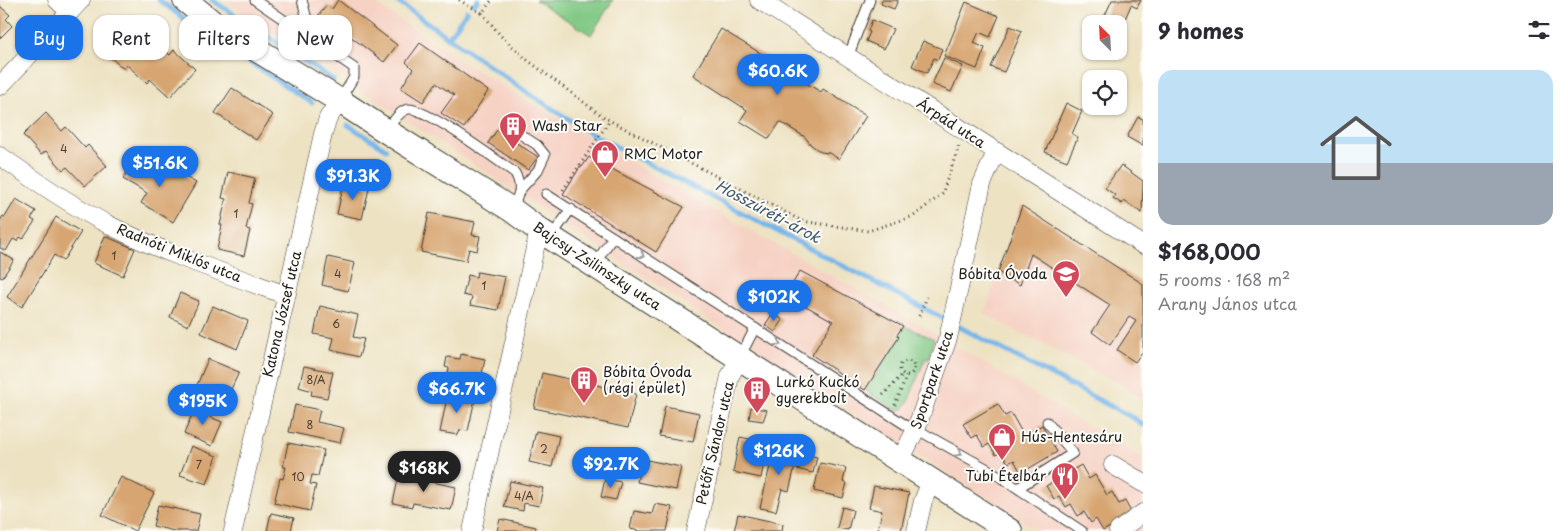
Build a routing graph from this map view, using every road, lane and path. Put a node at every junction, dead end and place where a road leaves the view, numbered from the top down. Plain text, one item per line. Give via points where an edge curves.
1 (57, 0) edge
2 (185, 0) edge
3 (256, 0) edge
4 (302, 0) edge
5 (459, 0) edge
6 (492, 0) edge
7 (759, 0) edge
8 (870, 0) edge
9 (76, 6) edge
10 (482, 13) junction
11 (278, 15) edge
12 (306, 15) edge
13 (848, 57) junction
14 (343, 60) edge
15 (0, 86) edge
16 (340, 101) junction
17 (610, 120) junction
18 (506, 126) dead end
19 (386, 131) junction
20 (964, 132) junction
21 (996, 152) junction
22 (0, 156) edge
23 (546, 194) dead end
24 (516, 200) junction
25 (556, 200) junction
26 (571, 210) junction
27 (545, 234) junction
28 (613, 237) junction
29 (1143, 246) edge
30 (594, 265) junction
31 (286, 294) junction
32 (927, 297) dead end
33 (919, 316) dead end
34 (755, 328) junction
35 (740, 357) junction
36 (905, 375) junction
37 (874, 405) junction
38 (890, 415) junction
39 (1047, 422) dead end
40 (916, 430) junction
41 (900, 461) junction
42 (1114, 465) dead end
43 (930, 481) junction
44 (1143, 483) edge
45 (1018, 488) junction
46 (1143, 513) edge
47 (233, 531) edge
48 (472, 531) edge
49 (696, 531) edge
50 (916, 531) edge
51 (1010, 531) edge
52 (1082, 531) edge
53 (1118, 531) edge

1 - 9 street
2 - 16 main road, Bajcsy-Zsilinszky utca via 212,22
3 - 11 lane
4 - 12 lane
5 - 10 path
6 - 10 path
7 - 13 street, Árpád utca
8 - 13 lane
9 - 15 street
10 - 17 path via 526,59
13 - 20 street, Árpád utca
14 - 16 lane via 354,68 354,77
16 - 19 main road, Bajcsy-Zsilinszky utca
16 - 31 street, Katona József utca via 328,118 323,134
17 - 20 path via 802,221 868,231 914,216 942,194
17 - 25 path
18 - 24 lane via 545,155
19 - 24 main road, Bajcsy-Zsilinszky utca
19 - 24 lane via 403,110 410,108 428,114 514,172 519,181
20 - 21 street, Árpád utca
21 - 29 street, Árpád utca
21 - 40 street, Sportpark utca via 982,184 948,338
22 - 31 street, Radnóti Miklós utca via 110,226 161,249
23 - 25 lane
24 - 27 main road, Bajcsy-Zsilinszky utca
25 - 26 lane
26 - 27 lane
26 - 28 lane
27 - 30 main road, Bajcsy-Zsilinszky utca
27 - 48 street
28 - 30 lane
28 -> 34 lane
30 - 35 main road, Bajcsy-Zsilinszky utca
31 - 47 street, Katona József utca
32 - 33 path
34 - 35 lane
34 -> 37 lane
35 - 41 main road, Bajcsy-Zsilinszky utca
35 - 49 street, Petőfi Sándor utca via 730,376
36 - 36 path via 900,370 901,365 909,361 914,370
36 - 37 path
36 - 38 path
37 - 38 lane
38 - 40 lane
39 - 45 lane via 1072,453
40 - 41 street, Sportpark utca
40 -> 45 lane
41 - 43 main road, Bajcsy-Zsilinszky utca
42 - 44 street
43 - 50 street
43 - 51 main road, Bajcsy-Zsilinszky utca
45 - 52 lane
46 - 53 street

